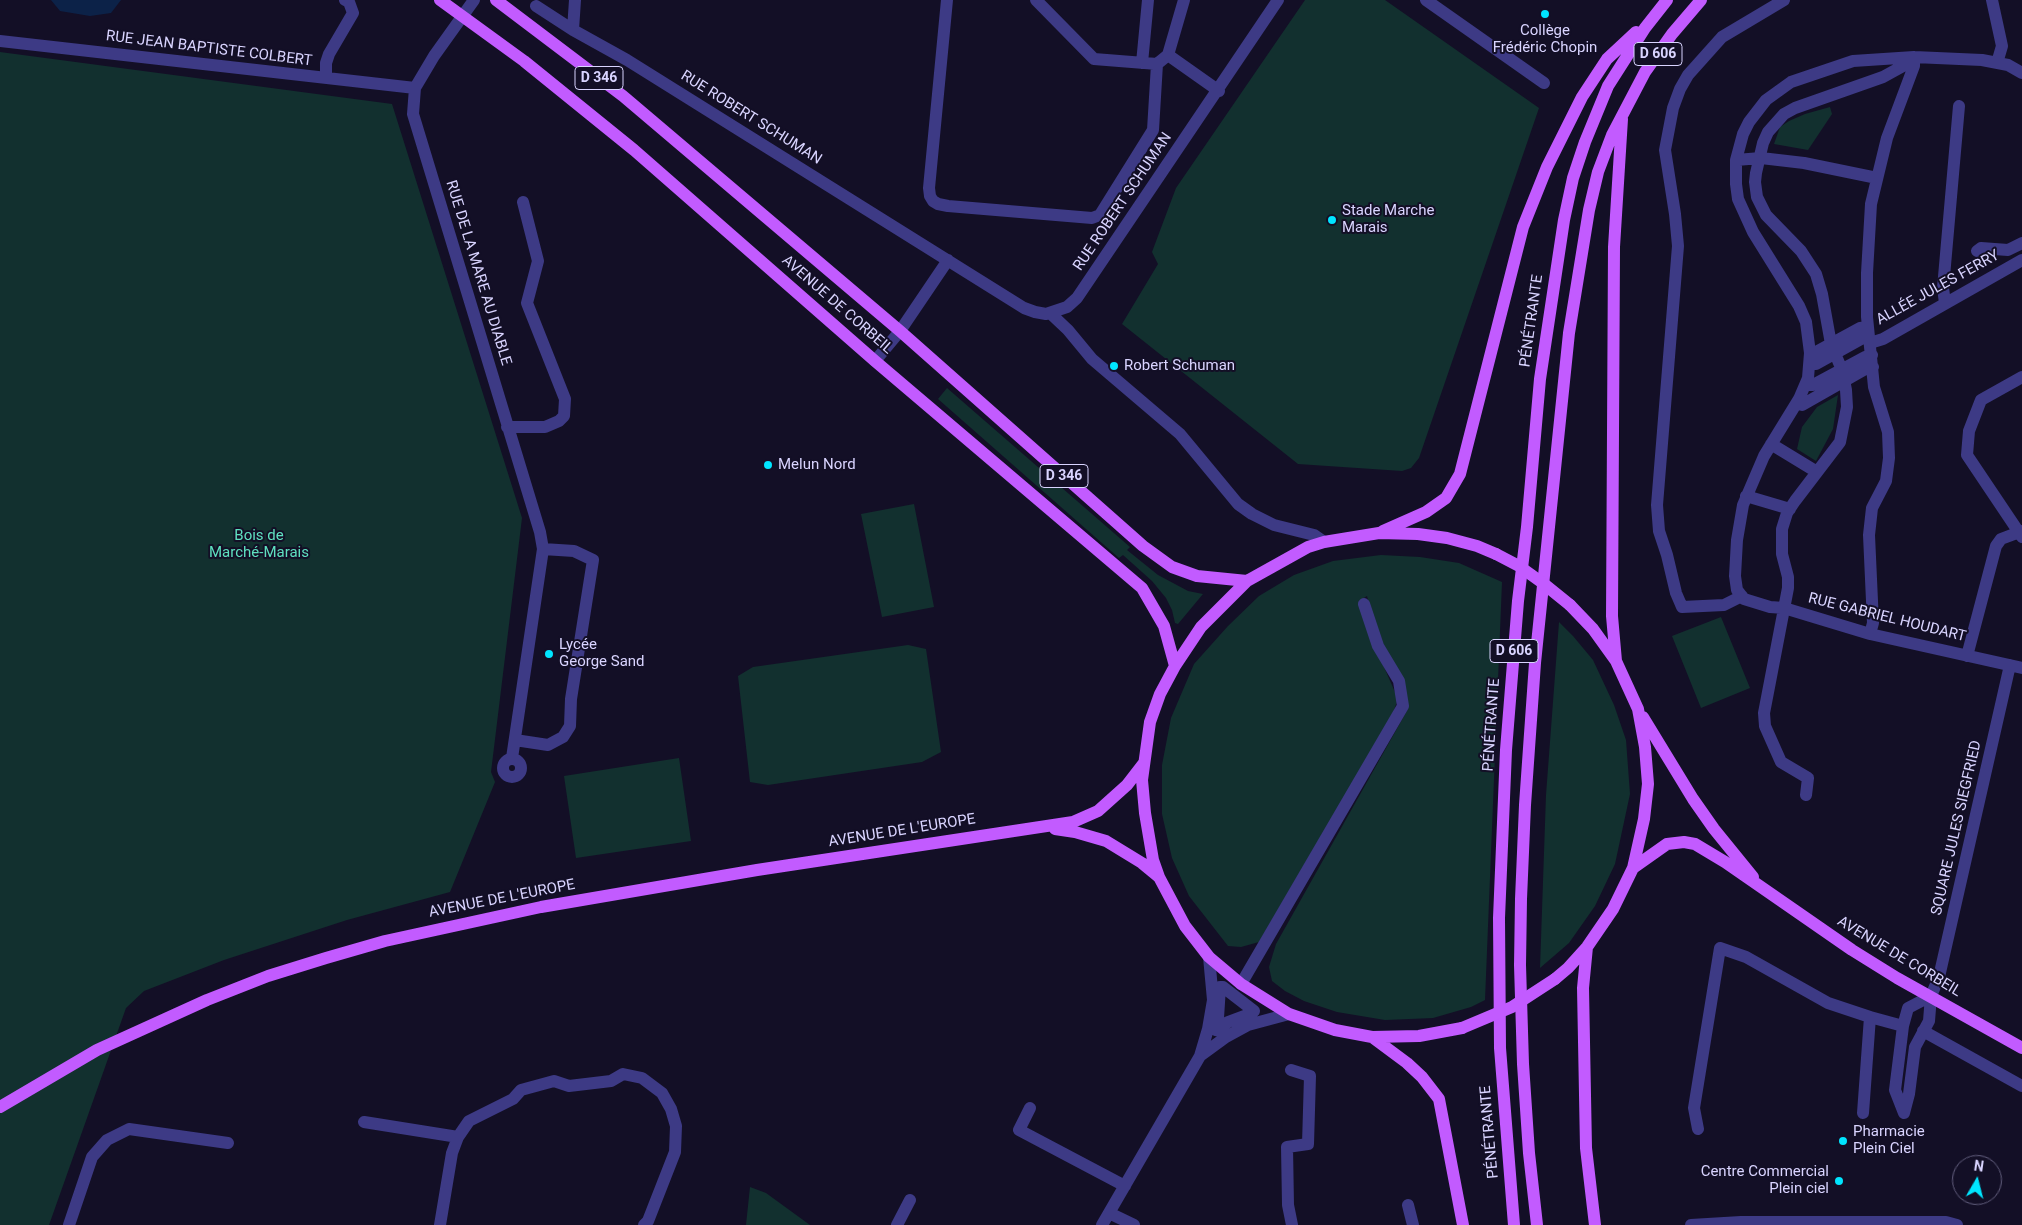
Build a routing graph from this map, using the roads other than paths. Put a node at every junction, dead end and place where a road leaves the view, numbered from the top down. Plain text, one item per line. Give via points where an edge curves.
1 (345, 0) edge
2 (440, 0) edge
3 (474, 0) edge
4 (496, 0) edge
5 (575, 0) edge
6 (947, 0) edge
7 (1036, 0) edge
8 (1148, 0) edge
9 (1184, 0) edge
10 (1278, 0) edge
11 (1426, 0) edge
12 (1702, 0) edge
13 (1784, 0) edge
14 (1992, 0) edge
15 (539, 5) edge
16 (1663, 5) edge
17 (462, 17) junction
18 (573, 30) junction
19 (0, 41) edge
20 (1168, 55) junction
21 (1914, 57) junction
22 (1142, 63) junction
23 (1998, 63) junction
24 (1157, 64) junction
25 (2022, 73) edge
26 (326, 78) junction
27 (1544, 83) dead end
28 (415, 88) junction
29 (1218, 91) junction
30 (1959, 106) dead end
31 (1622, 113) junction
32 (1760, 158) junction
33 (1736, 160) junction
34 (1877, 178) junction
35 (523, 202) dead end
36 (2022, 243) edge
37 (1977, 250) dead end
38 (948, 260) junction
39 (2022, 260) edge
40 (1945, 303) junction
41 (1050, 313) junction
42 (900, 331) junction
43 (1870, 346) junction
44 (1834, 349) junction
45 (1810, 359) junction
46 (875, 361) junction
47 (1844, 375) junction
48 (2022, 376) edge
49 (1805, 385) junction
50 (1798, 403) junction
51 (508, 427) junction
52 (1771, 444) junction
53 (1817, 472) junction
54 (1746, 496) junction
55 (1790, 509) junction
56 (1379, 533) junction
57 (2021, 533) edge
58 (1324, 542) junction
59 (543, 548) junction
60 (1247, 581) junction
61 (1743, 597) junction
62 (1364, 604) dead end
63 (1784, 608) junction
64 (1870, 634) junction
65 (1967, 656) junction
66 (1616, 661) junction
67 (1175, 666) junction
68 (2016, 666) edge
69 (1638, 709) junction
70 (515, 740) junction
71 (512, 758) dead end
72 (1144, 763) junction
73 (1806, 795) dead end
74 (1042, 828) junction
75 (1633, 868) junction
76 (1159, 877) junction
77 (1762, 889) junction
78 (1587, 947) junction
79 (1209, 957) junction
80 (1241, 984) junction
81 (1932, 996) junction
82 (1289, 1014) junction
83 (1870, 1017) junction
84 (1902, 1026) junction
85 (1923, 1031) junction
86 (1372, 1037) junction
87 (2022, 1048) edge
88 (1200, 1056) junction
89 (1291, 1070) dead end
90 (2022, 1086) edge
91 (0, 1107) edge
92 (1030, 1108) dead end
93 (1863, 1113) dead end
94 (364, 1122) dead end
95 (1698, 1129) dead end
96 (458, 1137) junction
97 (228, 1143) dead end
98 (1125, 1186) junction
99 (910, 1200) dead end
100 (1408, 1205) dead end
101 (1109, 1213) junction
102 (1860, 1223) edge
103 (69, 1225) edge
104 (440, 1225) edge
105 (644, 1225) edge
106 (897, 1225) edge
107 (1102, 1225) edge
108 (1134, 1225) edge
109 (1292, 1225) edge
110 (1413, 1225) edge
111 (1463, 1225) edge
112 (1514, 1225) edge
113 (1537, 1225) edge
114 (1595, 1225) edge
115 (1691, 1225) edge
116 (1957, 1225) edge

1 - 26 street via 353,13 329,54
2 - 17 main road, AVENUE DE CORBEIL / D 346
3 - 17 street, RUE DE LA MARE AU DIABLE
4 - 42 main road, D 346 via 623,96
5 - 18 street
6 - 24 street via 929,188 930,196 938,204 1092,218 1100,215 1154,130
7 - 22 street via 1094,59
8 - 22 street
9 - 20 street
10 - 29 street, RUE ROBERT SCHUMAN
11 - 27 street
12 - 31 main road, D 606 via 1666,41
13 - 61 street via 1722,37 1688,75 1673,108 1665,150 1678,246 1657,505 1659,531 1682,607 1724,605
14 - 23 street via 2002,46
15 - 18 street, RUE ROBERT SCHUMAN
16 - 56 main road via 1607,59 1582,97 1547,167 1523,227 1460,474 1446,498 1426,512
16 - 112 main road, PÉNÉTRANTE / D 606 via 1608,86 1573,178 1540,379 1506,750 1499,918 1498,985 1504,1116
17 - 28 street, RUE DE LA MARE AU DIABLE
17 - 46 main road, AVENUE DE CORBEIL / D 346 via 524,61 634,150
18 - 38 street, RUE ROBERT SCHUMAN via 627,60
19 - 26 street, RUE JEAN BAPTISTE COLBERT
20 - 24 street
20 - 29 street
21 - 23 street
21 - 32 street via 1883,77 1784,114 1768,132
21 - 33 street via 1853,61 1791,82 1756,110 1743,134
21 - 34 street via 1914,66 1886,138
22 - 24 street
23 - 25 street
26 - 28 street, RUE JEAN BAPTISTE COLBERT
28 - 51 street, RUE DE LA MARE AU DIABLE via 413,114
29 - 41 street, RUE ROBERT SCHUMAN via 1077,298 1067,307
30 - 40 street via 1943,288
31 - 66 main road via 1614,257 1612,616
31 - 113 main road, D 606 via 1598,172 1575,295 1535,663 1525,805 1520,965 1529,1153
32 - 33 street
32 - 34 street
32 - 44 street via 1755,182 1758,197 1766,215 1801,251 1816,274
33 - 45 street via 1736,184 1743,213 1799,306 1806,322
34 - 43 street via 1871,204 1866,273
35 - 51 street via 538,261 527,303 565,399 564,416 545,427
36 - 37 street via 2008,250
38 - 41 street, RUE ROBERT SCHUMAN via 1024,308
38 - 42 street
39 - 40 street, ALLÉE JULES FERRY
40 - 43 street, ALLÉE JULES FERRY
41 - 58 street via 1092,359 1180,434 1238,504 1274,525 1314,535
42 - 46 street
42 - 60 main road, D 346 via 1164,562 1197,576
43 - 44 street via 1861,339
43 - 47 street via 1864,357
43 - 64 street via 1876,398 1888,432 1889,458 1886,480 1872,508 1868,535
44 - 45 street via 1816,364
44 - 47 street
45 - 49 street
46 - 67 main road, AVENUE DE CORBEIL / D 346 via 1142,588 1164,626
47 - 49 street via 1814,386
47 - 50 street via 1802,405
47 - 53 street via 1847,407 1844,431 1835,452
48 - 57 street via 1981,400 1969,431 1967,455
49 - 50 street
50 - 52 street
51 - 59 street, RUE DE LA MARE AU DIABLE
52 - 53 street
52 - 54 street
53 - 55 street
54 - 55 street
54 - 61 street via 1737,548 1737,590
55 - 63 street via 1781,542 1788,577
56 - 58 main road
56 - 66 main road, bridge via 1447,538 1477,546 1519,566 1570,605 1593,629
57 - 65 street via 2001,539 1996,546
58 - 60 main road via 1308,547
59 - 70 street, RUE DE LA MARE AU DIABLE
59 - 70 street via 574,550 593,560 570,726 563,737 548,745
60 - 67 main road via 1201,627
61 - 63 street, RUE GABRIEL HOUDART via 1770,607
62 - 80 street via 1378,646 1399,681 1404,706
63 - 64 street, RUE GABRIEL HOUDART
63 - 73 street via 1764,713 1765,726 1781,762 1808,778
64 - 65 street, RUE GABRIEL HOUDART
65 - 68 street, RUE GABRIEL HOUDART
66 - 69 main road
67 - 72 main road via 1150,722
68 - 81 street, SQUARE JULES SIEGFRIED
69 - 75 main road via 1648,784
69 - 77 main road, AVENUE DE CORBEIL via 1698,807
70 - 71 street, RUE DE LA MARE AU DIABLE
72 - 74 main road, AVENUE DE L'EUROPE via 1127,785 1098,811 1073,822
72 - 76 main road via 1144,813
74 - 76 main road, AVENUE DE L'EUROPE via 1075,832 1106,841
74 - 91 main road, AVENUE DE L'EUROPE via 757,870 541,907 385,940 268,976 207,1000 96,1050
75 - 77 main road, AVENUE DE CORBEIL via 1667,844 1690,843 1701,847
75 - 78 main road via 1613,909
76 - 79 main road via 1185,926
77 - 81 main road, AVENUE DE CORBEIL via 1852,950
78 - 86 main road, bridge via 1556,979 1512,1007 1462,1028 1419,1036
78 - 114 main road via 1583,988 1586,1148
79 - 80 main road
79 - 88 street via 1213,1000
80 - 82 main road
81 - 84 street via 1908,1008
81 - 85 street, SQUARE JULES SIEGFRIED via 1929,1022
81 - 87 main road, AVENUE DE CORBEIL
82 - 86 main road via 1335,1030
82 - 88 street via 1248,1025
83 - 84 street
83 - 93 street
83 - 95 street via 1828,1002 1746,957 1720,948 1694,1108
84 - 85 street, SQUARE JULES SIEGFRIED via 1895,1090 1904,1113 1910,1094 1915,1047
85 - 90 street
86 - 111 main road via 1407,1062 1439,1099
88 - 98 street
89 - 109 street via 1310,1076 1308,1144 1287,1147 1288,1205
92 - 98 street via 1019,1130
94 - 96 street
96 - 104 street via 448,1168
96 - 105 street via 469,1121 513,1099 520,1090 554,1081 569,1086 611,1082 623,1074 642,1078 662,1093 672,1109 676,1126 675,1152
97 - 103 street via 129,1129 107,1140 92,1157
98 - 101 street
99 - 106 street
100 - 110 street
101 - 107 street
101 - 108 street
102 - 115 street
102 - 116 street via 1946,1222

